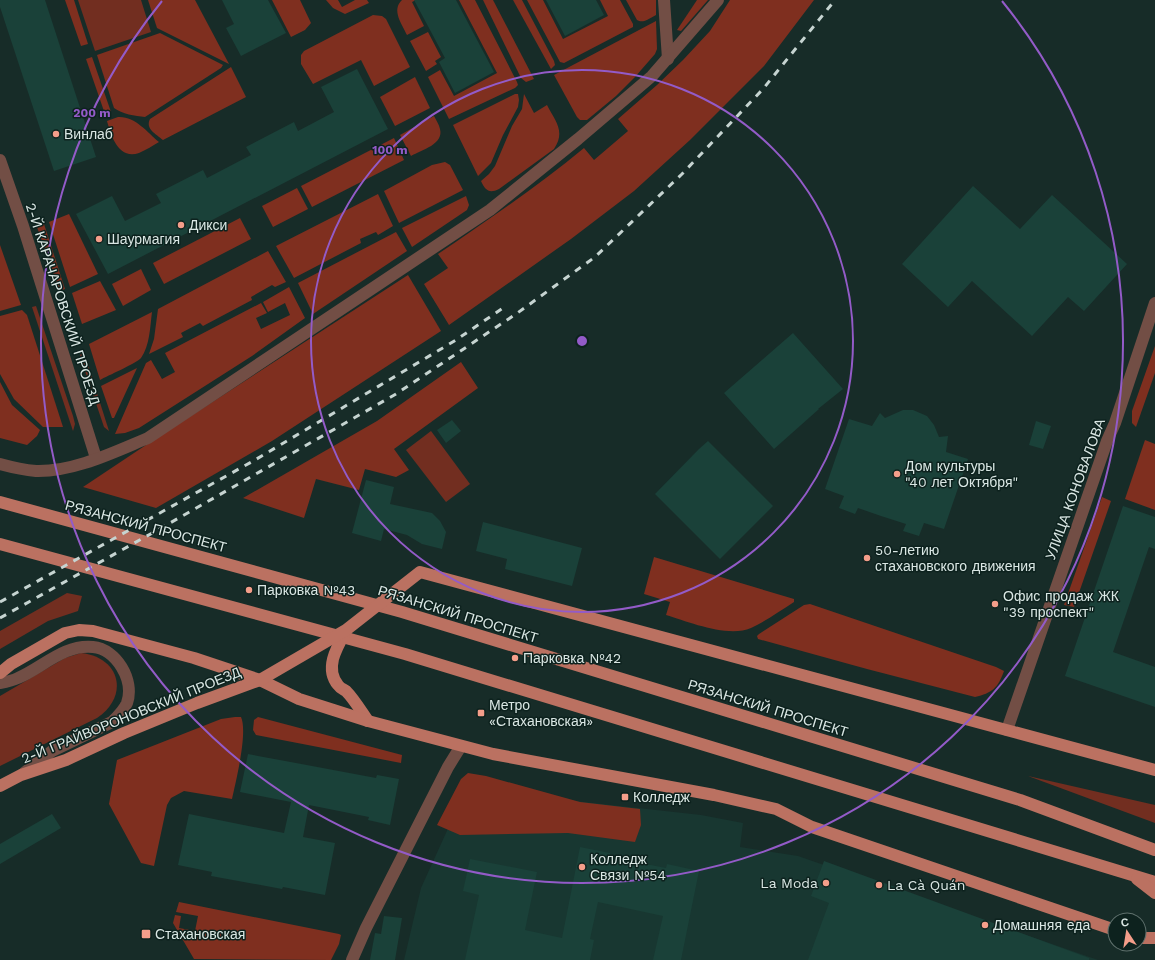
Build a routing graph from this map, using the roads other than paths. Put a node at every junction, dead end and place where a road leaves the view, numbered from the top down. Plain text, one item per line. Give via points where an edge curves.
1 (664, 0) edge
2 (718, 0) edge
3 (668, 59) junction
4 (0, 160) edge
5 (1155, 303) edge
6 (96, 458) junction
7 (0, 464) edge
8 (0, 502) edge
9 (0, 544) edge
10 (346, 630) junction
11 (0, 673) edge
12 (260, 680) junction
13 (0, 683) edge
14 (368, 721) junction
15 (1007, 730) junction
16 (462, 746) junction
17 (1155, 770) edge
18 (21, 775) junction
19 (0, 786) edge
20 (1155, 850) edge
21 (1129, 872) junction
22 (1155, 882) edge
23 (1155, 893) edge
24 (1107, 927) edge
25 (352, 960) edge

1 - 3 street
2 - 3 street
3 - 6 street via 635,91 490,210 148,438
4 - 6 street, 2-Й КАРАЧАРОВСКИЙ ПРОЕЗД
5 - 15 street, УЛИЦА КОНОВАЛОВА
6 - 7 street via 66,468 36,471
8 - 20 main road, РЯЗАНСКИЙ ПРОСПЕКТ via 402,612 1020,800
9 - 21 main road via 405,654
10 - 12 main road
10 - 14 main road via 334,654 332,670 338,686 346,691
10 - 15 main road via 420,572
11 - 12 main road, 2-Й ГРАЙВОРОНОВСКИЙ ПРОЕЗД via 65,633 79,630 93,631 194,658
12 - 14 main road via 300,699
12 - 18 main road, 2-Й ГРАЙВОРОНОВСКИЙ ПРОЕЗД via 182,709 66,760
13 - 18 street via 17,679 68,650 92,647 101,649 118,661 128,687 127,702 112,722 52,751
14 - 16 main road
15 - 17 main road
16 - 24 main road via 776,809 812,827
16 - 25 street via 441,780 369,921
18 - 19 main road, 2-Й ГРАЙВОРОНОВСКИЙ ПРОЕЗД
21 - 22 main road
21 - 23 main road

